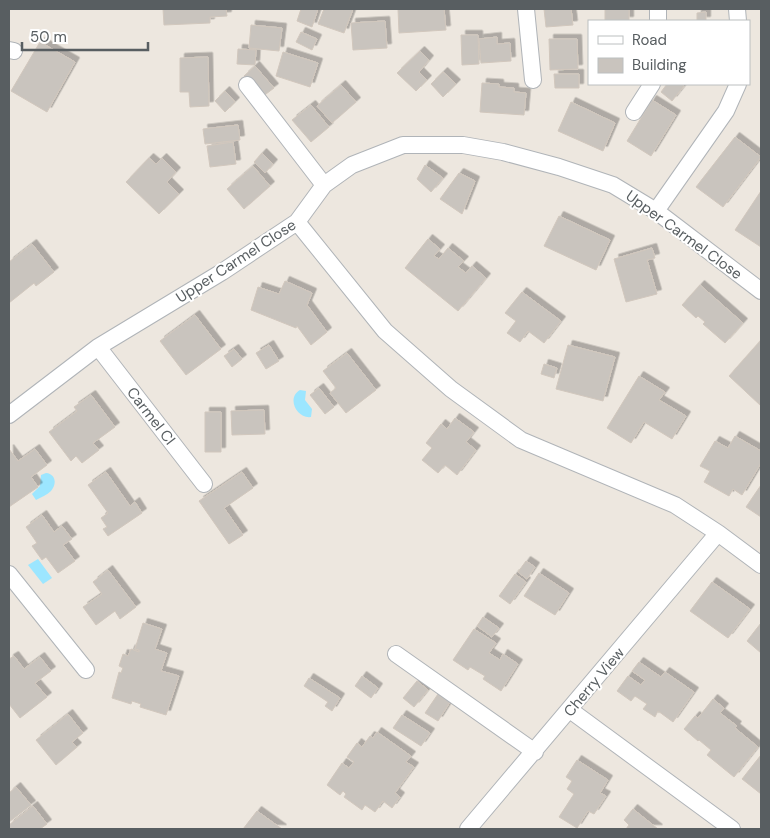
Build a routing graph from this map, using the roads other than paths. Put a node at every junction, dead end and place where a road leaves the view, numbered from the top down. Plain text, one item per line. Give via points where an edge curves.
1 (526, 9) edge
2 (534, 80) dead end
3 (247, 85) dead end
4 (651, 85) edge
5 (738, 85) edge
6 (634, 112) dead end
7 (324, 185) junction
8 (656, 211) junction
9 (297, 222) junction
10 (761, 291) edge
11 (98, 347) junction
12 (9, 415) edge
13 (204, 484) dead end
14 (718, 533) junction
15 (761, 566) edge
16 (9, 574) edge
17 (396, 654) dead end
18 (86, 670) dead end
19 (570, 710) junction
20 (534, 752) junction
21 (468, 829) edge
22 (732, 829) edge

1 - 2 street
3 - 7 street
4 - 6 street
5 - 8 street via 726,111
7 - 8 street, Upper Carmel Close via 352,165 403,145 463,145 549,164 613,185
7 - 9 street, Upper Carmel Close
8 - 10 street, Upper Carmel Close
9 - 11 street, Upper Carmel Close
9 - 14 street via 385,331 451,388 521,440 675,504
11 - 12 street, Upper Carmel Close
11 - 13 street, Carmel Cl
14 - 15 street
14 - 19 street, Cherry View
16 - 18 street
17 - 20 street
19 - 20 street, Cherry View
19 - 22 street
20 - 21 street, Cherry View

